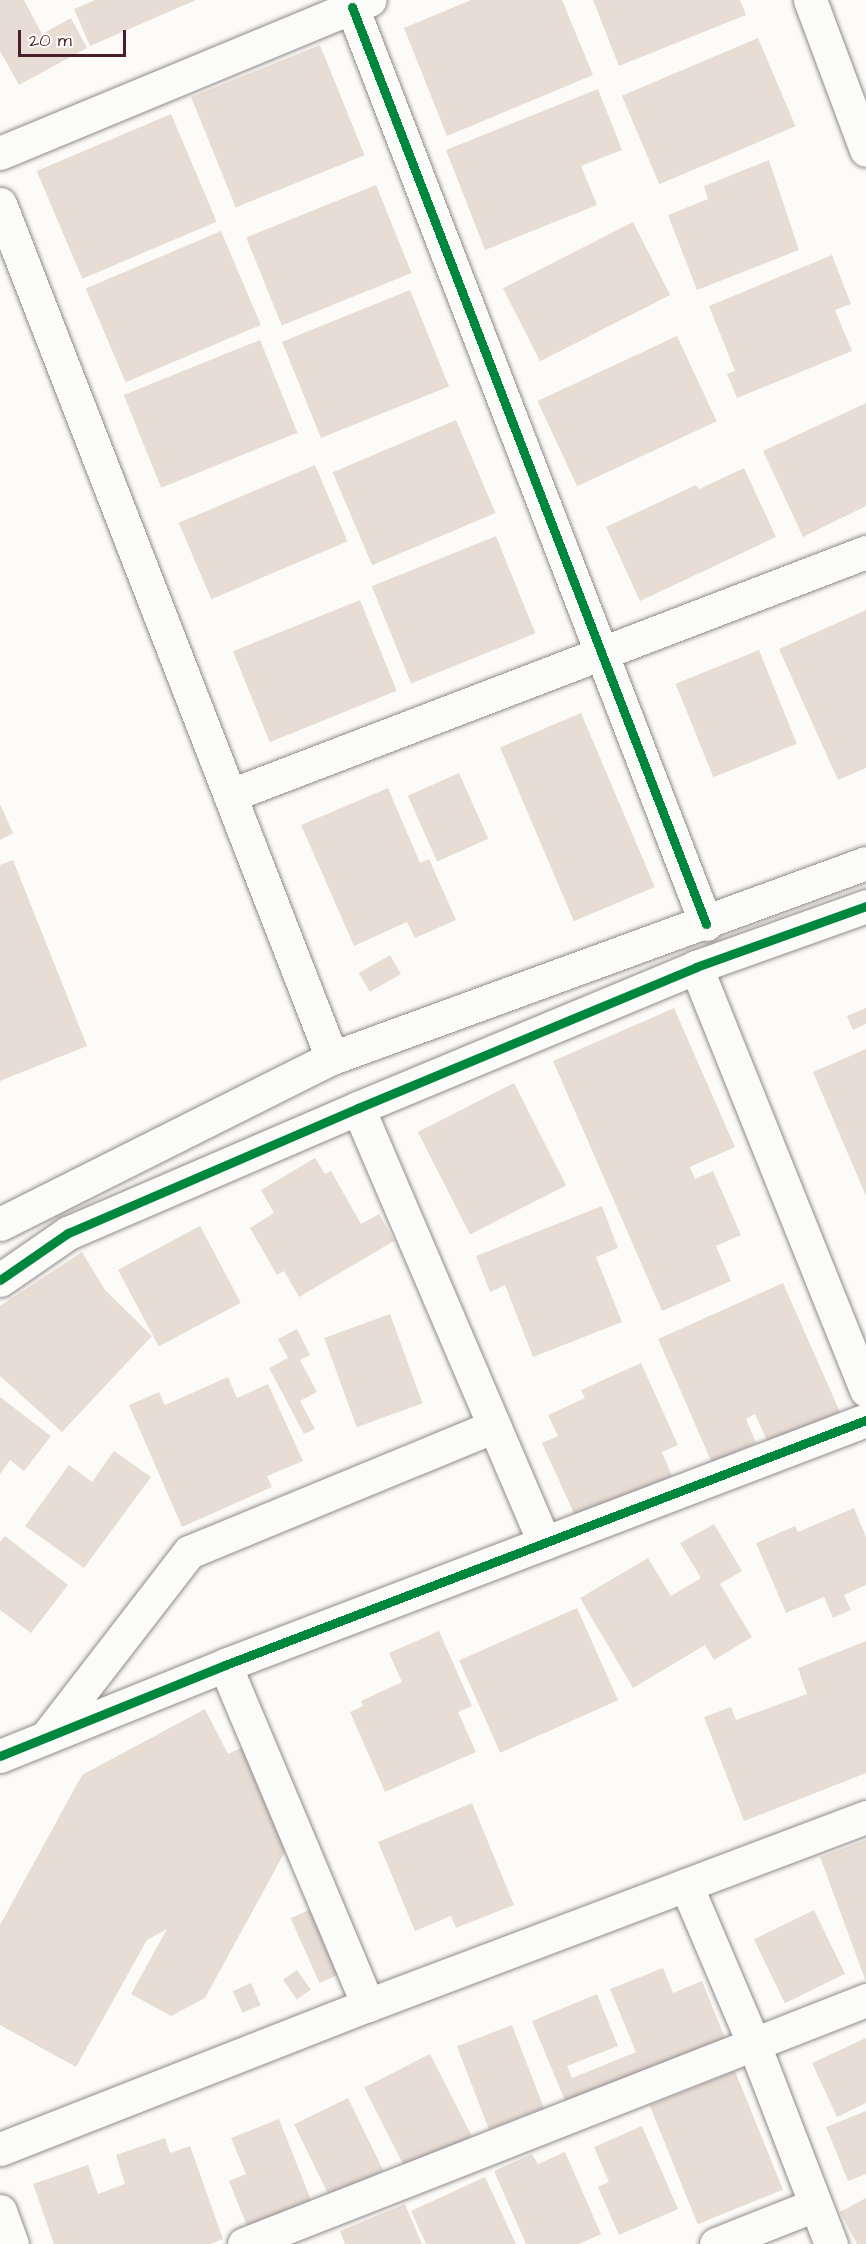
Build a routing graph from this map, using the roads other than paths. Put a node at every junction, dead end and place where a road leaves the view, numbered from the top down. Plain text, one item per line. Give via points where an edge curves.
1 (810, 0) edge
2 (361, 3) edge
3 (866, 150) edge
4 (0, 153) edge
5 (0, 204) edge
6 (866, 552) edge
7 (601, 654) junction
8 (231, 795) junction
9 (866, 863) edge
10 (866, 906) edge
11 (706, 924) junction
12 (696, 967) junction
13 (332, 1058) junction
14 (358, 1108) junction
15 (0, 1224) edge
16 (0, 1280) edge
17 (866, 1390) edge
18 (866, 1420) edge
19 (494, 1426) junction
20 (544, 1543) junction
21 (225, 1665) junction
22 (46, 1737) junction
23 (0, 1756) edge
24 (866, 1816) edge
25 (686, 1885) junction
26 (866, 2000) edge
27 (368, 2005) junction
28 (753, 2042) junction
29 (0, 2149) edge
30 (815, 2205) junction
31 (0, 2211) edge
32 (12, 2244) edge
33 (244, 2244) edge
34 (716, 2244) edge
35 (831, 2244) edge

1 - 3 street
2 - 4 street
2 - 7 street
5 - 8 street
6 - 7 street
7 - 8 street
7 - 11 street
8 - 13 street
9 - 11 street
10 - 12 street
11 - 13 street
12 - 14 street
12 - 17 street
13 - 15 street
14 - 16 street via 68,1233
14 - 19 street
18 - 20 street
19 - 20 street
19 - 22 street via 189,1551
20 - 21 street
21 - 22 street
21 - 27 street
22 - 23 street
24 - 25 street
25 - 27 street
25 - 28 street
26 - 28 street
27 - 29 street
28 - 30 street
28 - 33 street
30 - 34 street
30 - 35 street
31 - 32 street

